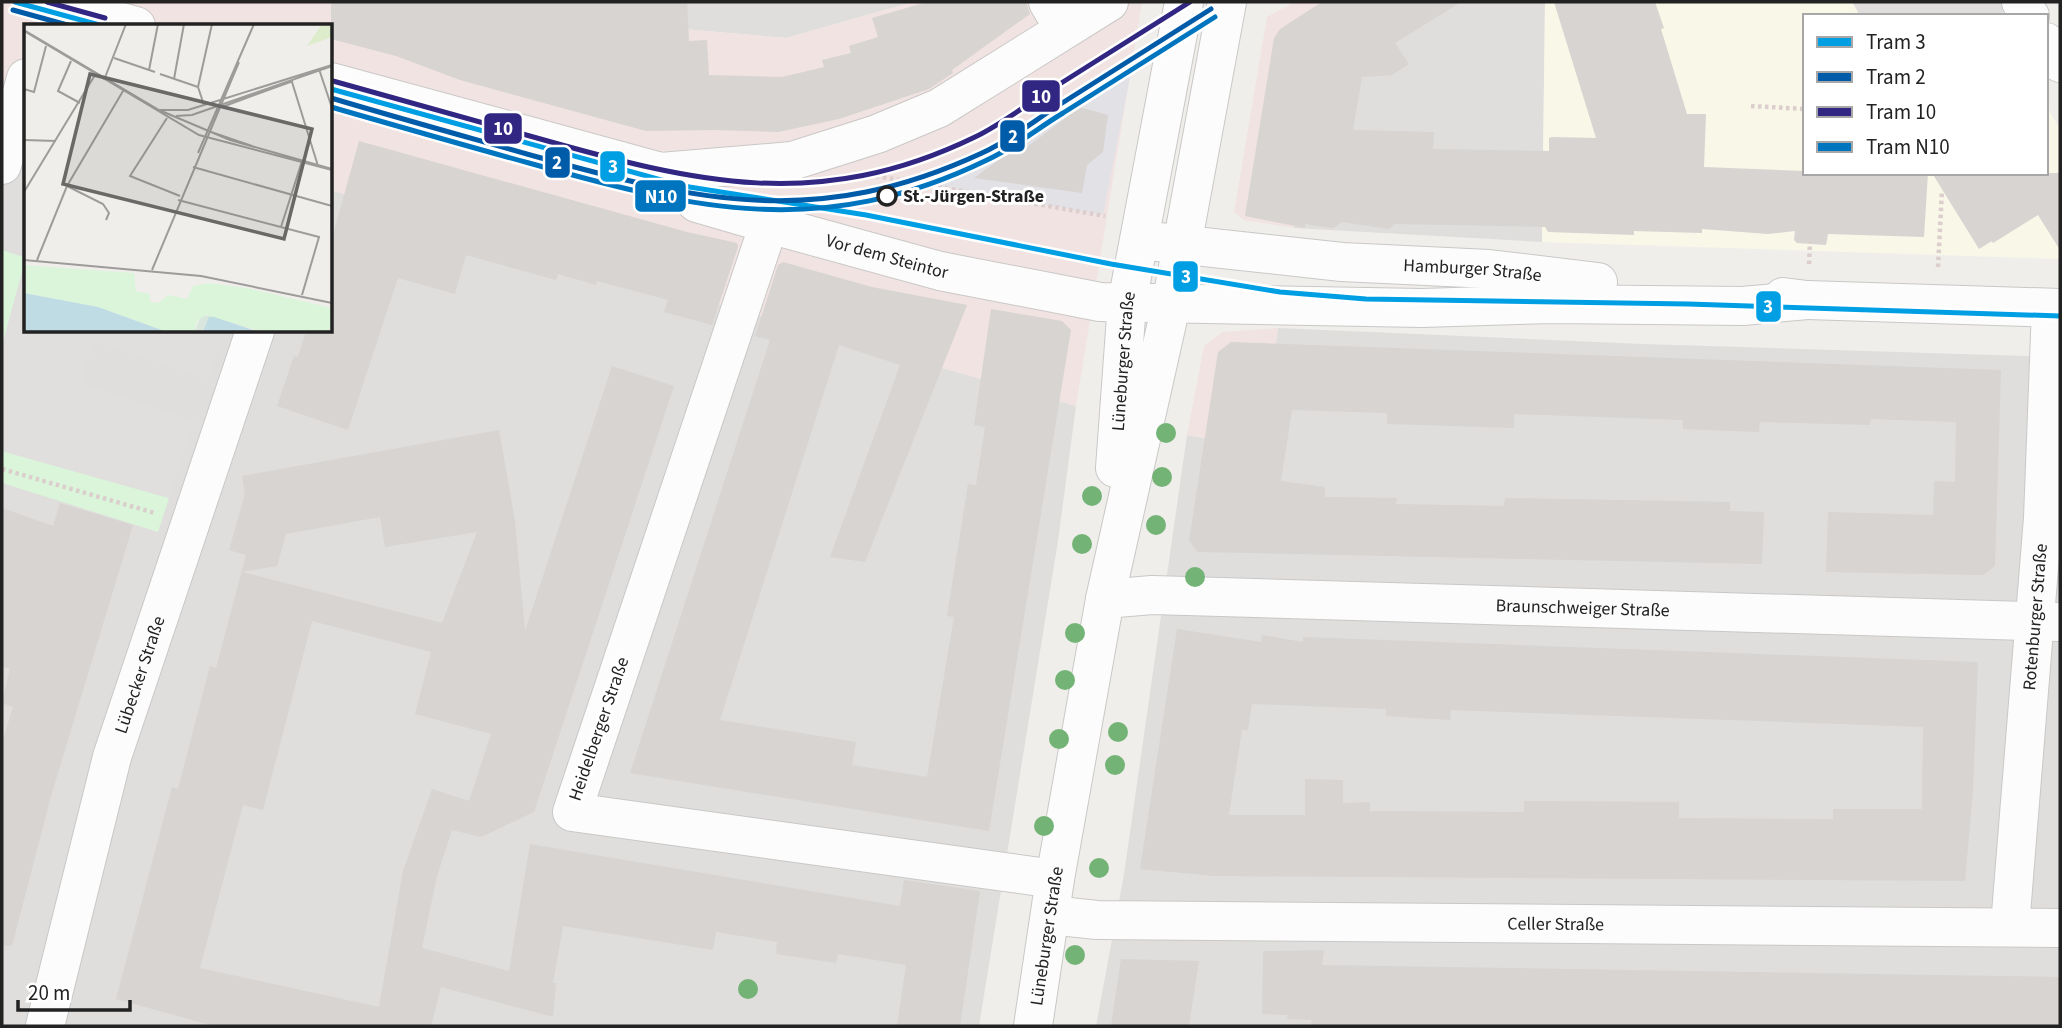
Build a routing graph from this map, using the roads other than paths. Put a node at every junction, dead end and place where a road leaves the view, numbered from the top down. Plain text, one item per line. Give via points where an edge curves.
1 (48, 2) edge
2 (142, 2) edge
3 (1109, 2) edge
4 (1184, 2) edge
5 (1231, 5) edge
6 (1056, 15) edge
7 (42, 24) edge
8 (128, 24) edge
9 (136, 24) edge
10 (2048, 45) edge
11 (2060, 64) edge
12 (332, 82) edge
13 (24, 85) edge
14 (2, 164) edge
15 (661, 173) junction
16 (769, 224) junction
17 (1140, 240) junction
18 (1182, 245) junction
19 (1807, 300) junction
20 (1127, 303) junction
21 (1171, 305) junction
22 (2056, 308) edge
23 (255, 332) edge
24 (1104, 599) junction
25 (2047, 622) edge
26 (1053, 897) junction
27 (2010, 926) junction
28 (2060, 928) edge
29 (45, 1026) edge
30 (1033, 1026) edge

1 - 7 street
1 - 8 street
2 - 9 street
3 - 6 street, Vor dem Steintor
4 - 17 street, Lüneburger Straße
5 - 18 street, Lüneburger Straße
6 - 15 street, Vor dem Steintor via 939,108 877,134 792,161
10 - 11 street
12 - 15 street, Vor dem Steintor
13 - 14 street
15 - 16 street, Vor dem Steintor via 696,202
16 - 20 street, Vor dem Steintor via 940,271
16 - 26 street, Heidelberger Straße via 572,811
17 - 18 street, Hamburger Straße
17 - 20 street, Lüneburger Straße
18 - 19 street, Hamburger Straße
18 - 21 street, Lüneburger Straße
19 - 21 street, Hamburger Straße via 1743,306
19 - 22 street, Hamburger Straße
20 - 21 street, Hamburger Straße
20 - 24 street, Lüneburger Straße
21 - 24 street, Lüneburger Straße
22 - 25 street, Rotenburger Straße via 2043,518
23 - 29 street, Lübecker Straße via 112,757
24 - 25 street, Braunschweiger Straße via 1152,595
24 - 26 street, Lüneburger Straße
25 - 27 street, Rotenburger Straße
26 - 27 street, Celler Straße via 1097,920
26 - 30 street, Lüneburger Straße
27 - 28 street, Celler Straße

